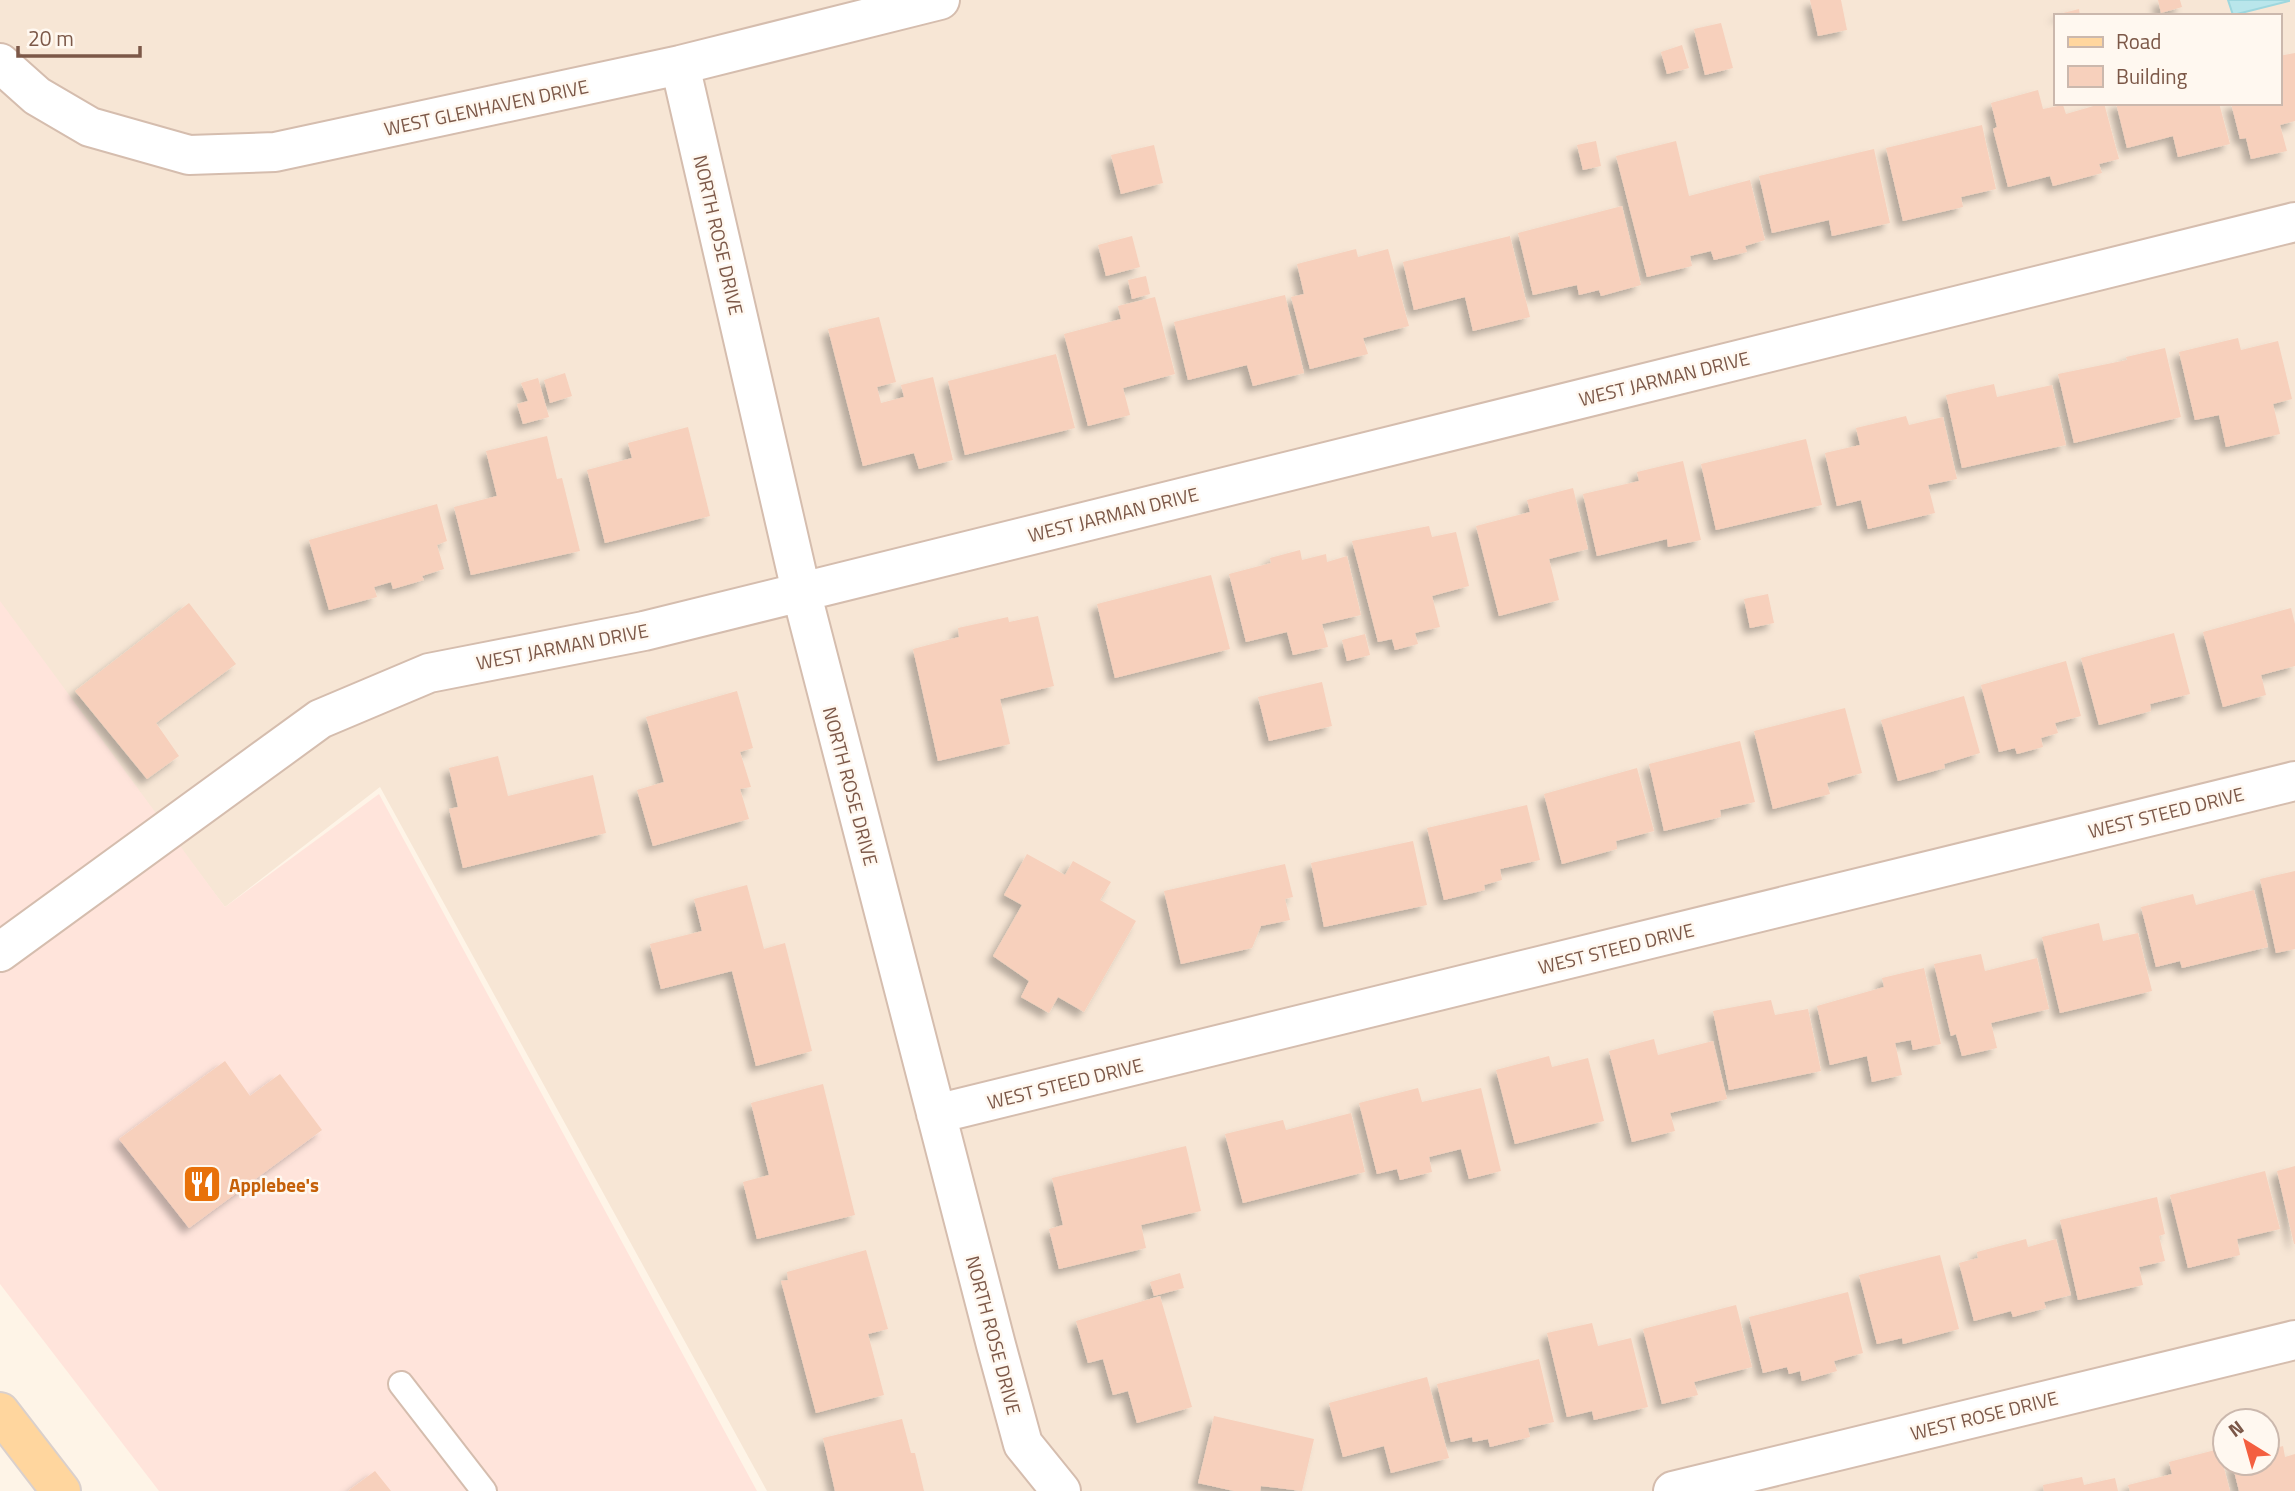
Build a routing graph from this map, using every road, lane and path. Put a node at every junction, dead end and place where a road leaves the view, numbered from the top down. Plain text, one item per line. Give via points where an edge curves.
1 (940, 0) edge
2 (0, 63) edge
3 (680, 65) junction
4 (2295, 222) edge
5 (801, 591) junction
6 (2295, 781) edge
7 (0, 952) edge
8 (936, 1114) junction
9 (2295, 1340) edge
10 (401, 1384) dead end
11 (0, 1412) edge
12 (61, 1491) edge
13 (484, 1491) edge
14 (1061, 1491) edge
15 (1673, 1491) edge

1 - 3 street, WEST GLENHAVEN DRIVE
2 - 3 street, WEST GLENHAVEN DRIVE via 37,96 90,127 189,155 275,152
3 - 5 street, NORTH ROSE DRIVE
4 - 5 street, WEST JARMAN DRIVE
5 - 7 street, WEST JARMAN DRIVE via 644,631 429,673 320,719
5 - 8 street, NORTH ROSE DRIVE
6 - 8 street, WEST STEED DRIVE
8 - 14 street, NORTH ROSE DRIVE via 1023,1444
9 - 15 street, WEST ROSE DRIVE
10 - 13 lane
11 - 12 main road

